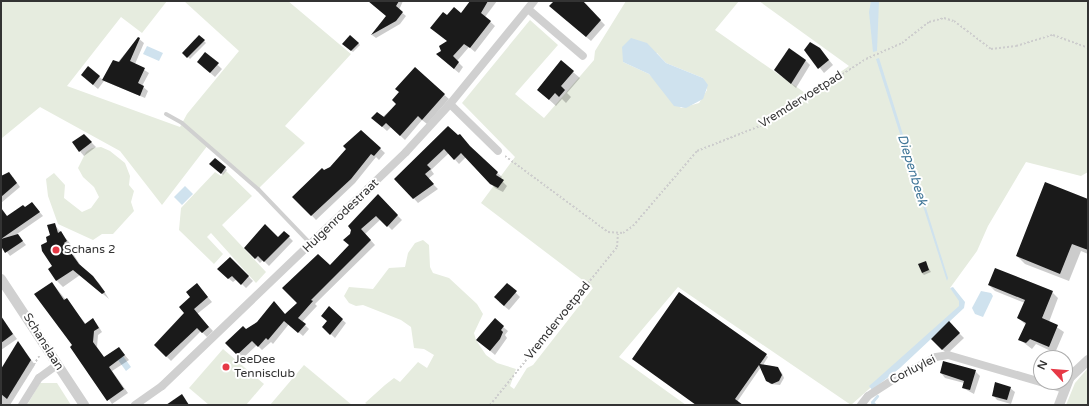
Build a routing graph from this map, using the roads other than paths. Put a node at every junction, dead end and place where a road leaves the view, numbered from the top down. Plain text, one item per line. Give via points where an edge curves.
1 (534, 1) edge
2 (528, 9) junction
3 (583, 56) dead end
4 (450, 104) junction
5 (166, 114) dead end
6 (498, 151) road end
7 (311, 244) junction
8 (1, 279) edge
9 (1088, 360) edge
10 (57, 366) junction
11 (1073, 376) edge
12 (1033, 380) edge
13 (1064, 390) edge
14 (22, 405) edge
15 (84, 405) edge
16 (135, 405) edge
17 (860, 405) edge
18 (1059, 405) edge

1 - 2 street, Hulgenrodestraat
2 - 3 street
2 - 4 street, Hulgenrodestraat
4 - 6 street
4 - 7 street, Hulgenrodestraat via 406,152
5 - 7 lane via 182,123 258,189
7 - 16 street, Hulgenrodestraat via 162,386
8 - 10 street, Schanslaan
9 - 11 street
10 - 14 street via 39,378
10 - 15 street, Schanslaan
12 - 17 street, Corluylei via 948,355 936,358 894,379 868,396
13 - 18 street

